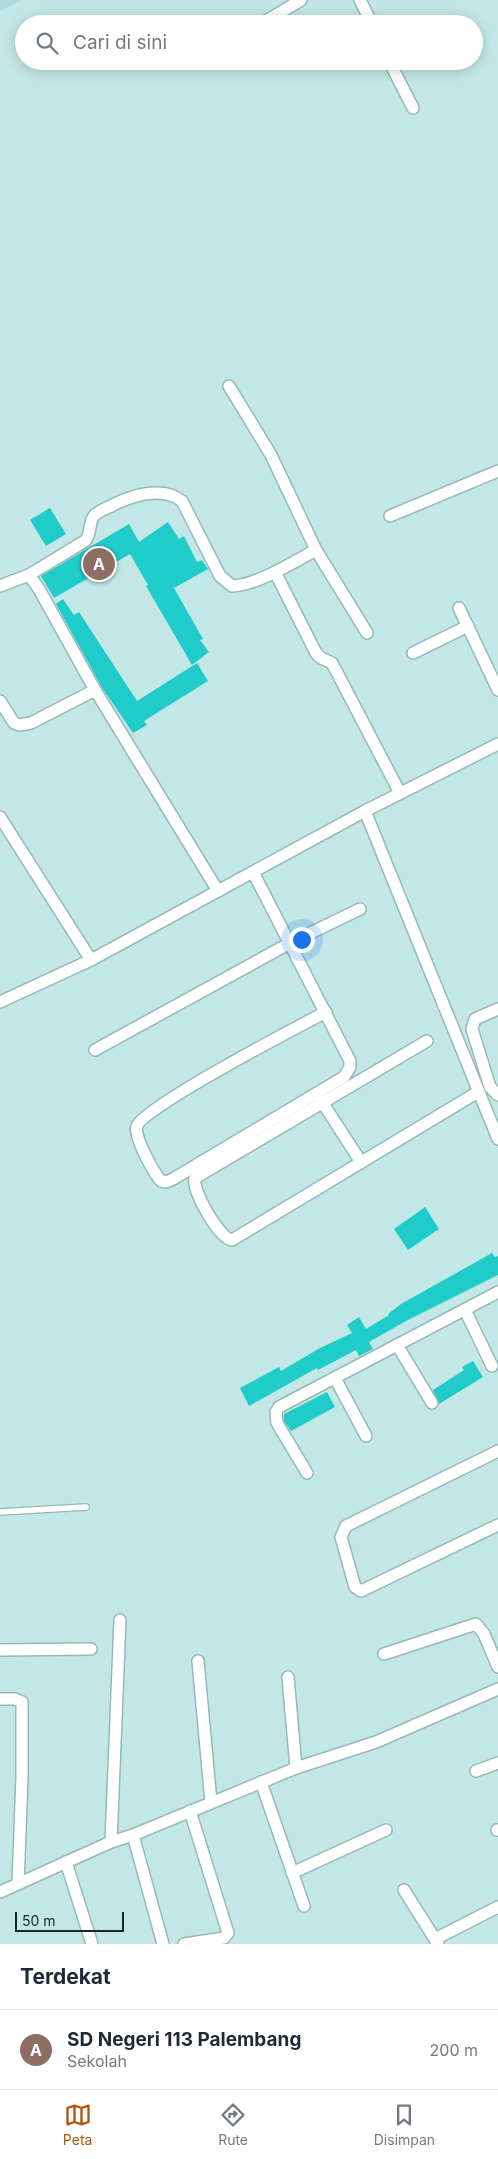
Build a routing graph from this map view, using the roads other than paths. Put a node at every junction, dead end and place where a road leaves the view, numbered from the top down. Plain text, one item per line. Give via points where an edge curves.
1 (301, 0) edge
2 (360, 0) edge
3 (285, 4) edge
4 (272, 15) edge
5 (368, 15) edge
6 (394, 70) edge
7 (413, 108) dead end
8 (229, 386) dead end
9 (498, 471) edge
10 (390, 516) dead end
11 (316, 550) junction
12 (275, 572) junction
13 (29, 575) junction
14 (0, 586) edge
15 (459, 608) dead end
16 (468, 626) junction
17 (367, 633) dead end
18 (413, 653) dead end
19 (95, 690) junction
20 (498, 690) edge
21 (0, 701) edge
22 (498, 744) edge
23 (400, 793) junction
24 (365, 811) junction
25 (0, 817) edge
26 (253, 872) junction
27 (218, 891) junction
28 (360, 909) dead end
29 (290, 943) junction
30 (92, 960) junction
31 (0, 1002) edge
32 (498, 1010) edge
33 (326, 1012) junction
34 (427, 1041) dead end
35 (95, 1050) dead end
36 (478, 1092) junction
37 (498, 1095) edge
38 (322, 1102) junction
39 (498, 1139) edge
40 (361, 1162) junction
41 (498, 1292) edge
42 (465, 1310) junction
43 (397, 1345) junction
44 (492, 1366) dead end
45 (335, 1378) junction
46 (432, 1403) dead end
47 (366, 1436) dead end
48 (498, 1451) edge
49 (307, 1473) dead end
50 (86, 1506) dead end
51 (0, 1512) edge
52 (498, 1525) edge
53 (120, 1620) dead end
54 (91, 1649) dead end
55 (0, 1650) edge
56 (384, 1654) dead end
57 (198, 1661) dead end
58 (498, 1667) edge
59 (288, 1677) dead end
60 (498, 1689) edge
61 (0, 1700) edge
62 (498, 1763) edge
63 (296, 1768) junction
64 (476, 1771) dead end
65 (261, 1782) junction
66 (211, 1802) junction
67 (190, 1811) junction
68 (386, 1830) dead end
69 (133, 1835) junction
70 (111, 1842) junction
71 (66, 1862) junction
72 (292, 1873) junction
73 (18, 1884) junction
74 (404, 1890) dead end
75 (0, 1892) edge
76 (304, 1906) dead end
77 (498, 1907) edge
78 (437, 1941) edge
79 (92, 1944) edge
80 (163, 1944) edge
81 (184, 1944) edge

1 - 3 street
2 - 5 street
3 - 4 street
6 - 7 street
8 - 11 street via 271,455
9 - 10 street
11 - 12 street
11 - 17 street
12 - 13 street via 232,586 220,576 182,500 173,495 148,493 130,496 96,513 91,519 88,539
12 - 23 street via 316,653 332,663
13 - 14 street
13 - 19 street
15 - 16 street
16 - 18 street
16 - 20 street
19 - 21 street via 24,725 14,723
19 - 27 street
22 - 23 street
23 - 24 street
24 - 26 street
24 - 36 street
25 - 30 street
26 - 27 street
26 - 29 street
27 - 30 street
28 - 29 street
29 - 33 street
29 - 35 street
30 - 31 street
32 - 37 street via 474,1019 472,1029 490,1087
33 - 33 street via 350,1061 344,1077 173,1179 161,1181 136,1135 139,1120 234,1062
34 - 38 street
36 - 39 street
36 - 40 street
38 - 40 street
38 - 40 street via 195,1178 194,1187 205,1210 223,1237 232,1240
41 - 42 street
42 - 43 street
42 - 44 street
43 - 45 street
43 - 46 street
45 - 47 street
45 - 49 street via 276,1412 278,1423
48 - 52 street via 346,1526 341,1537 355,1587 361,1591
50 - 51 lane
53 - 70 street
54 - 55 street
56 - 58 street via 476,1624 484,1634
57 - 66 street
59 - 63 street
60 - 63 street via 376,1742
61 - 73 street via 22,1702
62 - 64 street
63 - 65 street
65 - 66 street
65 - 72 street
66 - 67 street
67 - 69 street
67 - 81 street via 228,1933 224,1938
68 - 72 street
69 - 70 street
69 - 80 street
70 - 71 street
71 - 73 street
71 - 79 street
72 - 76 street
73 - 75 street
74 - 78 street
77 - 78 street

